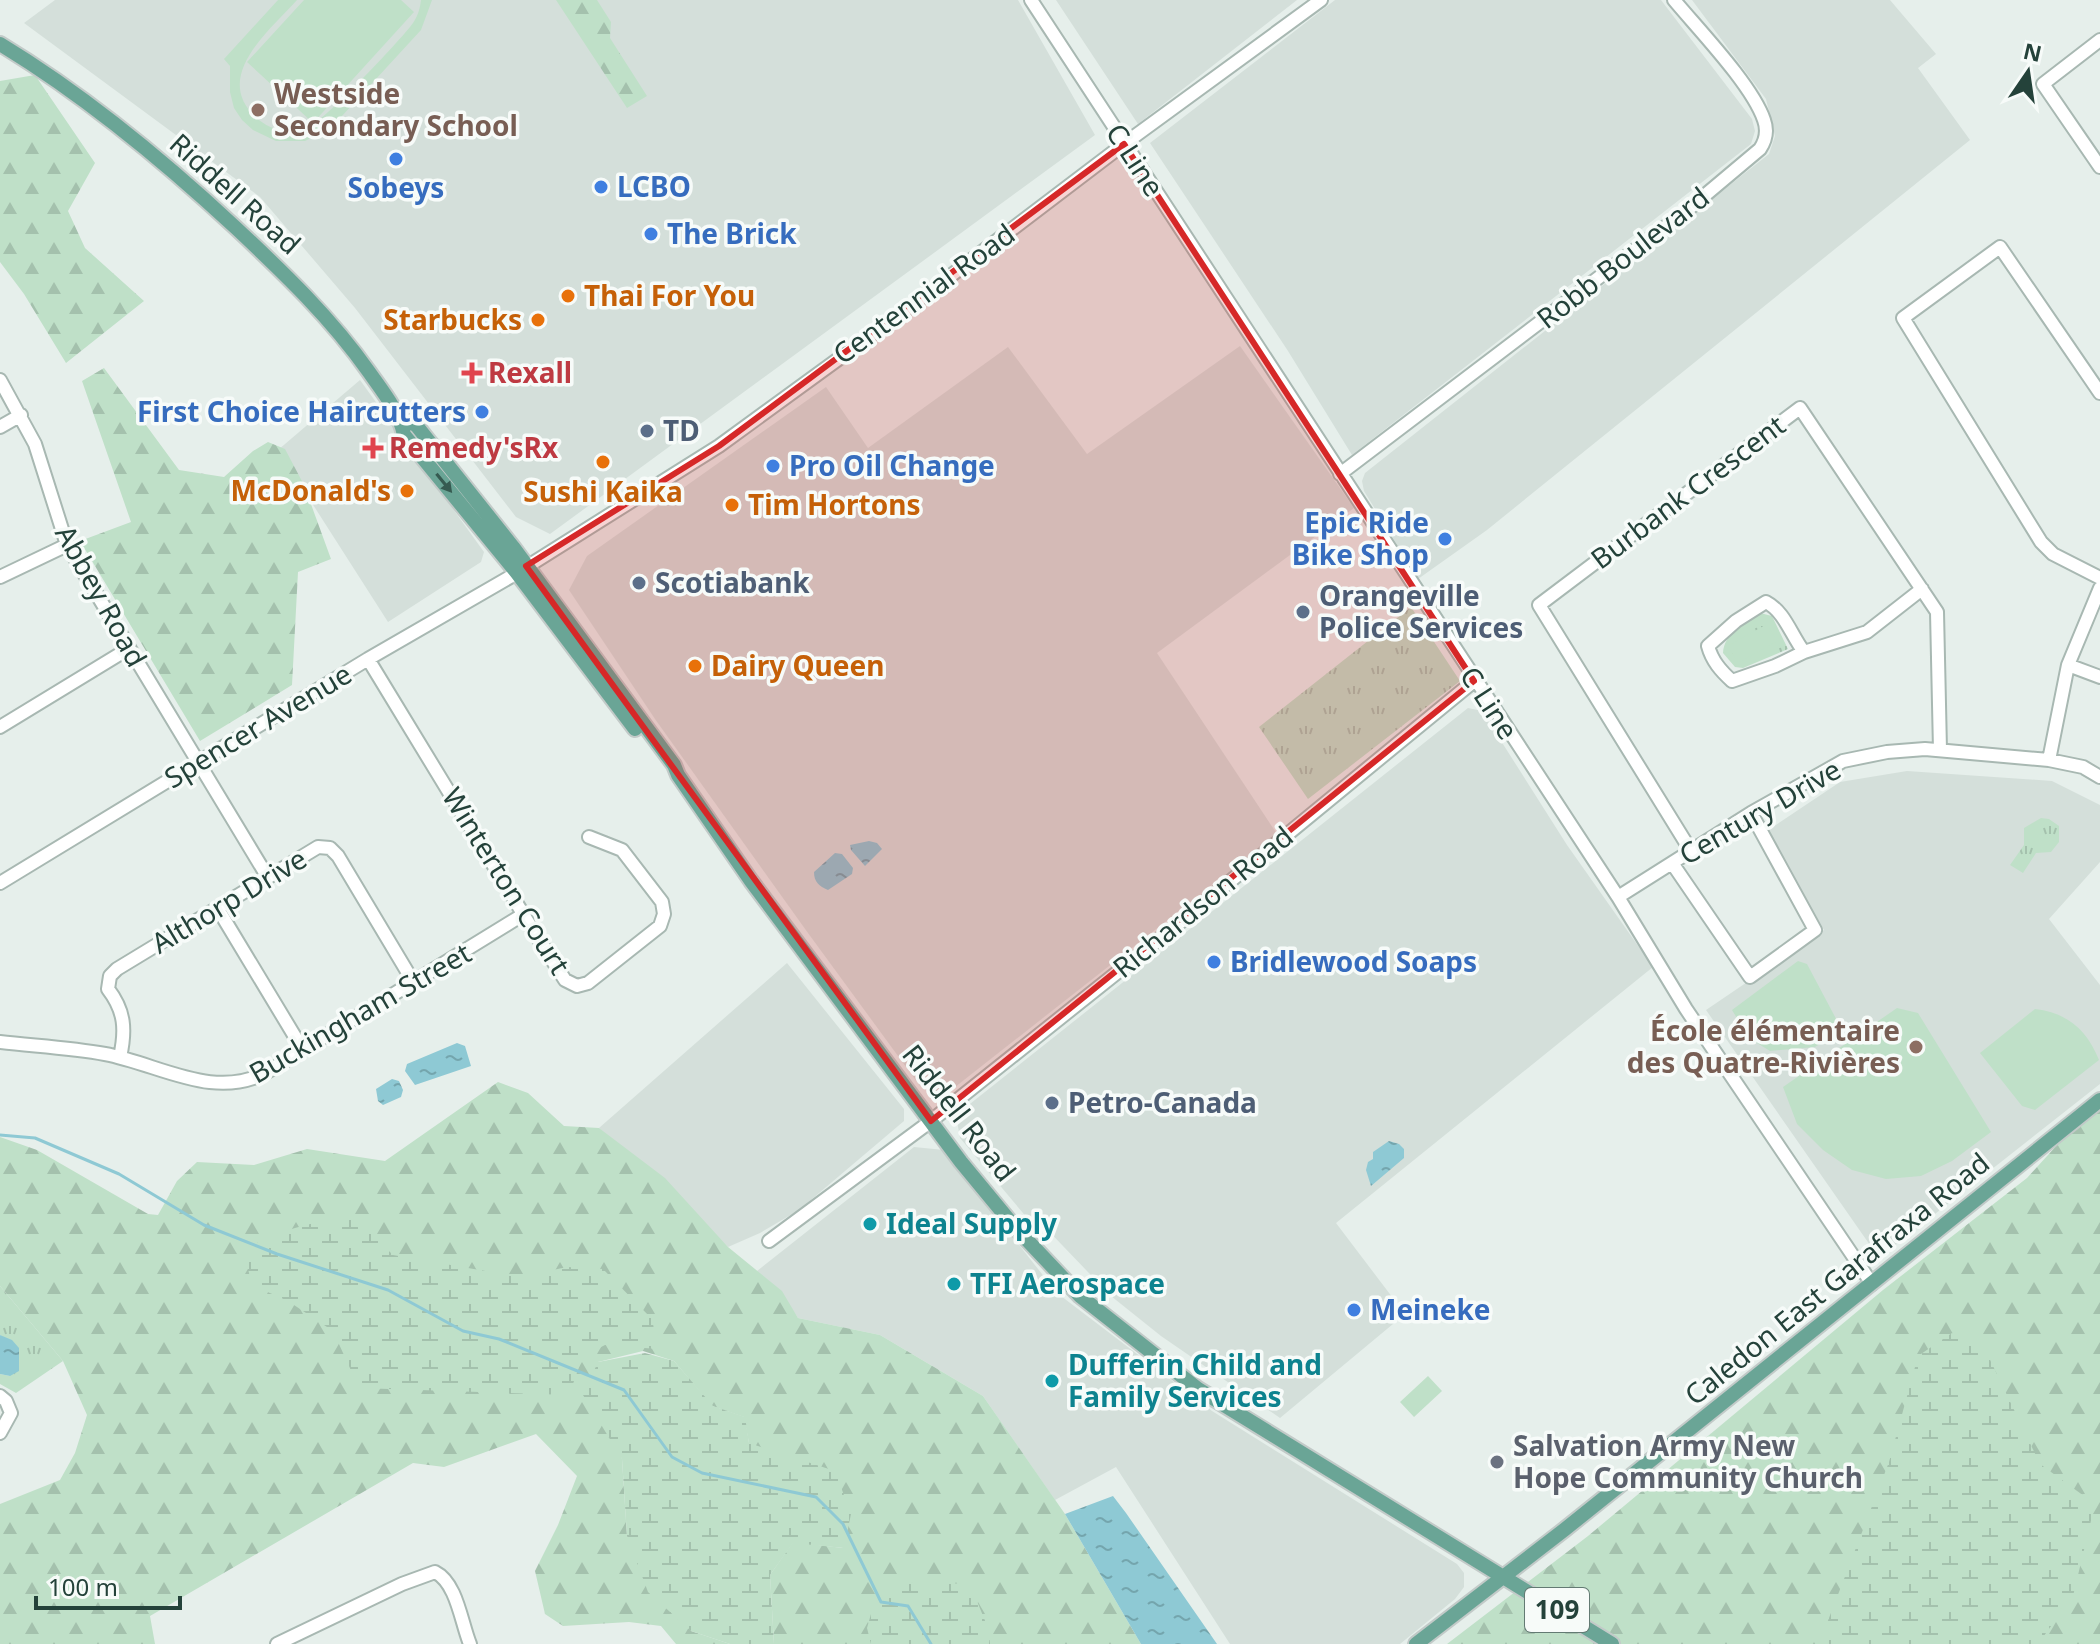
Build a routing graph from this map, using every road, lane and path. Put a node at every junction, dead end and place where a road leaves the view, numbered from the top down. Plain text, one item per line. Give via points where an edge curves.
1 (1031, 0) edge
2 (1321, 0) edge
3 (1674, 0) edge
4 (2100, 40) edge
5 (0, 44) edge
6 (1124, 144) junction
7 (2100, 167) edge
8 (0, 380) edge
9 (2100, 393) edge
10 (21, 415) junction
11 (0, 427) edge
12 (1340, 474) junction
13 (67, 545) junction
14 (521, 570) junction
15 (0, 577) edge
16 (2100, 578) edge
17 (2100, 588) edge
18 (1922, 589) junction
19 (128, 649) junction
20 (1804, 652) junction
21 (368, 659) junction
22 (2068, 665) junction
23 (2100, 677) edge
24 (1474, 681) junction
25 (0, 727) edge
26 (1940, 750) junction
27 (2049, 760) junction
28 (198, 762) junction
29 (2100, 777) edge
30 (1751, 813) junction
31 (589, 837) dead end
32 (1691, 851) junction
33 (1672, 863) junction
34 (267, 876) junction
35 (0, 883) edge
36 (1618, 897) junction
37 (218, 909) junction
38 (524, 914) junction
39 (414, 983) junction
40 (0, 1042) edge
41 (303, 1050) junction
42 (120, 1057) junction
43 (2100, 1100) edge
44 (931, 1121) junction
45 (769, 1241) dead end
46 (1872, 1284) junction
47 (0, 1396) edge
48 (0, 1433) edge
49 (1501, 1577) junction
50 (277, 1644) edge
51 (470, 1644) edge
52 (1416, 1644) edge
53 (1612, 1644) edge

1 - 6 street, C Line
2 - 6 street, Centennial Road
3 - 12 street, Robb Boulevard via 1754,99 1765,121 1760,149
4 - 7 street via 2043,84
5 - 14 main road, Riddell Road via 139,142 297,286 348,343 401,419 416,425
6 - 12 street, C Line
6 - 14 street, Centennial Road via 719,446
8 - 10 street, Abbey Road
9 - 16 street via 2000,247 1903,318 2041,542
10 - 11 street
10 - 13 street, Abbey Road
12 - 24 street, C Line
13 - 15 street
13 - 19 street, Abbey Road
14 - 21 street, Spencer Avenue
14 - 44 main road, Riddell Road via 674,765 751,881
17 - 22 street
18 - 20 street via 1867,632
18 - 26 street, Burbank Crescent via 1937,612
18 - 32 street, Burbank Crescent via 1800,408 1539,605
19 - 25 street
19 - 28 street, Abbey Road
20 - 20 street via 1785,620 1766,602 1708,646 1732,681
21 - 28 street, Spencer Avenue
21 - 38 street, Winterton Court
22 - 23 street
22 - 27 street
24 - 36 street, C Line
24 - 44 street, Richardson Road
26 - 27 street, Century Drive
26 - 30 street, Century Drive via 1843,761
27 - 29 street, Century Drive via 2083,767
28 - 34 street, Abbey Road
28 - 35 street, Spencer Avenue
30 - 32 street, Century Drive
30 - 33 street via 1815,930 1750,977
31 - 38 street, Winterton Court via 622,850 662,902 660,926 588,983 577,986 565,980
32 - 33 street, Century Drive
33 - 36 street, Century Drive
34 - 37 street, Althorp Drive
34 - 39 street, Althorp Drive via 318,847 330,848
36 - 46 street, C Line via 1686,1009
37 - 41 street
37 - 42 street, Althorp Drive via 110,976 108,989 123,1016
38 - 39 street, Buckingham Street
39 - 41 street, Buckingham Street
40 - 42 street, Buckingham Street
41 - 42 street, Buckingham Street via 254,1079 221,1085
43 - 46 main road, Caledon East Garafraxa Road
44 - 45 street, Richardson Road
44 - 49 main road, Riddell Road via 1013,1225 1080,1296 1198,1389
46 - 49 main road, Caledon East Garafraxa Road
47 - 48 street via 11,1413
49 - 52 main road, Caledon East Garafraxa Road
49 - 53 main road, 109
50 - 51 street via 435,1572 450,1587

